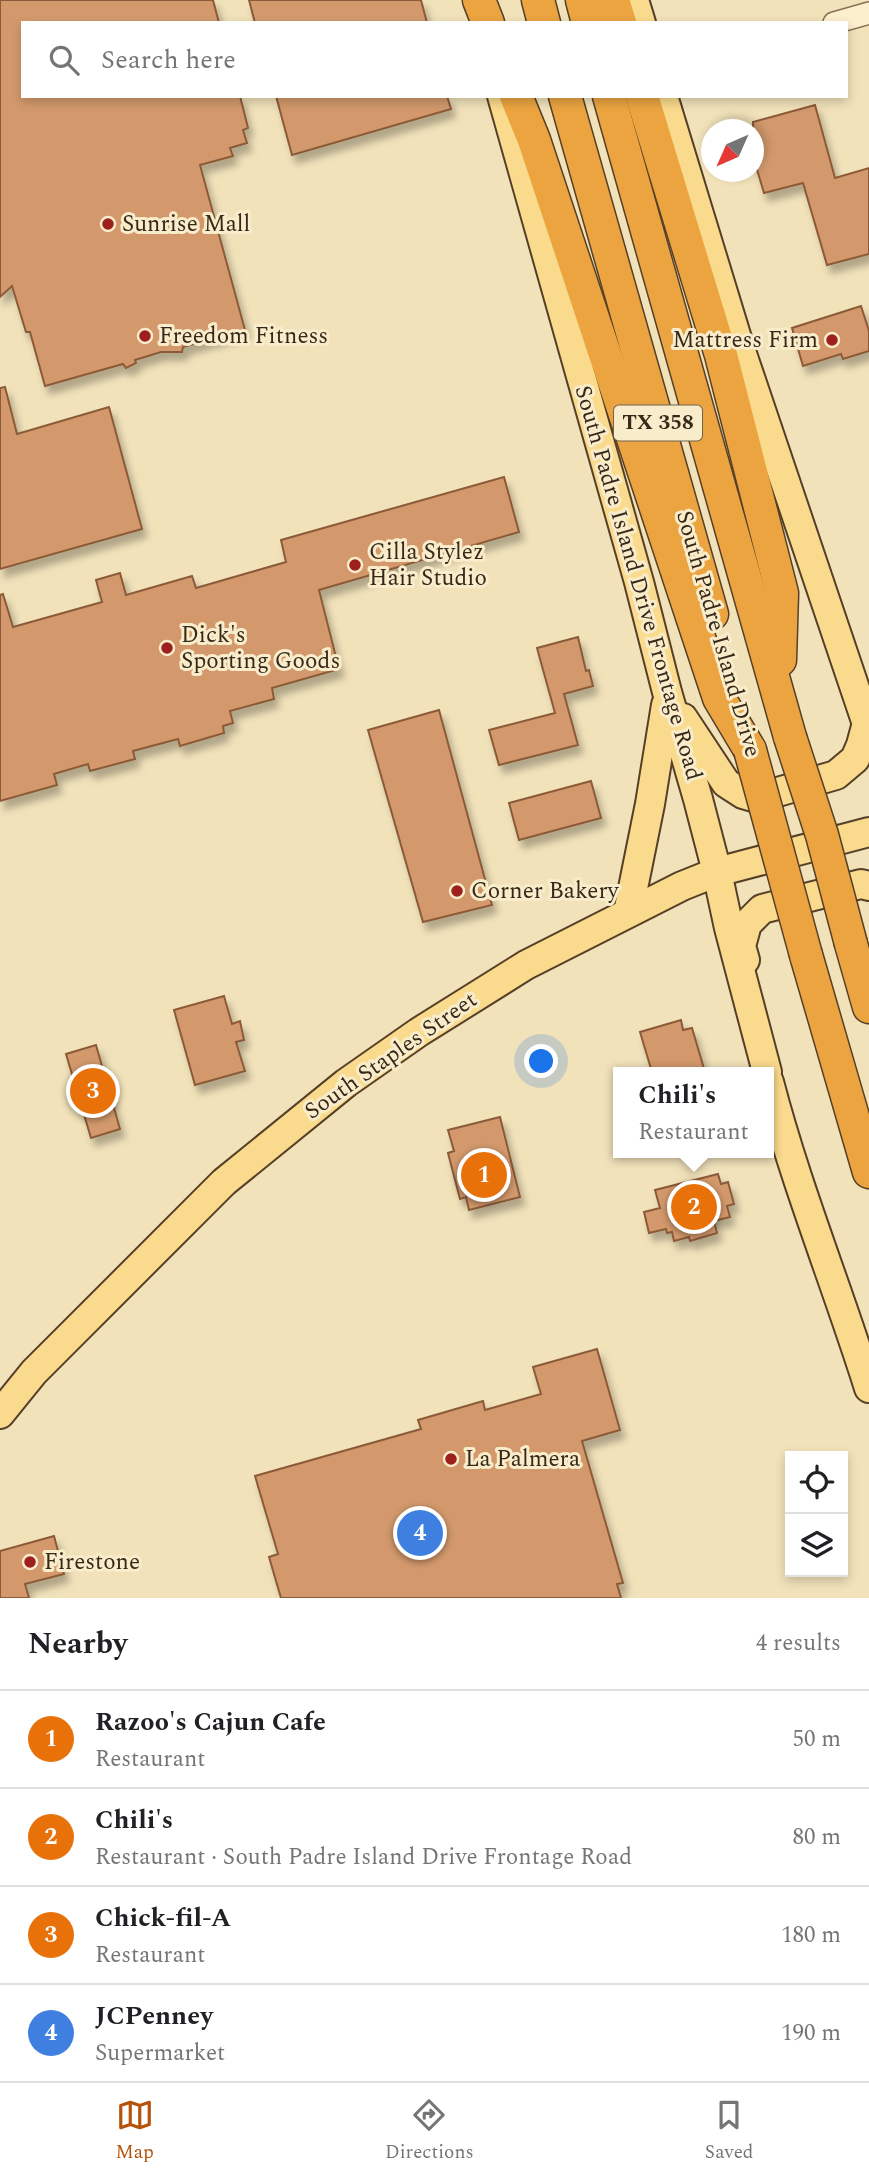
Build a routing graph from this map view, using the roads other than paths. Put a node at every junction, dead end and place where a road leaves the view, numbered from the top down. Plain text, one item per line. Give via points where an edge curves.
1 (477, 0) edge
2 (538, 0) edge
3 (582, 0) edge
4 (613, 0) edge
5 (634, 0) edge
6 (869, 13) edge
7 (482, 21) edge
8 (487, 21) edge
9 (543, 21) edge
10 (587, 21) edge
11 (619, 21) edge
12 (640, 21) edge
13 (841, 21) edge
14 (503, 98) edge
15 (517, 98) edge
16 (566, 98) edge
17 (610, 98) edge
18 (643, 98) edge
19 (664, 98) edge
20 (667, 692) junction
21 (779, 693) junction
22 (868, 727) edge
23 (750, 750) junction
24 (869, 832) edge
25 (717, 872) junction
26 (869, 886) edge
27 (628, 913) junction
28 (869, 1007) edge
29 (765, 1067) edge
30 (774, 1075) edge
31 (774, 1097) edge
32 (869, 1172) edge
33 (869, 1388) edge
34 (0, 1415) edge

1 - 7 main road
1 - 8 highway
2 - 9 highway
3 - 10 highway
4 - 11 highway
5 - 12 main road
6 - 13 street
14 - 20 main road, South Padre Island Drive Frontage Road
15 - 23 highway via 719,698
16 - 23 highway, South Padre Island Drive / TX 358
17 - 21 highway, South Padre Island Drive / TX 358
18 - 21 highway via 721,355 782,593
19 - 22 main road via 743,356
20 - 22 main road via 726,783 757,798 836,775 855,759
20 - 25 main road, South Padre Island Drive Frontage Road
20 - 27 main road
21 - 28 highway, South Padre Island Drive / TX 358, bridge
23 - 32 highway, South Padre Island Drive / TX 358, bridge
24 - 25 main road, South Staples Street
25 - 27 main road, South Staples Street
25 - 29 main road, South Padre Island Drive Frontage Road
26 - 30 main road via 861,884 762,909 747,924 741,946
27 - 34 main road, South Staples Street via 491,985 346,1083 224,1182 34,1372
31 - 33 main road, South Padre Island Drive Frontage Road

